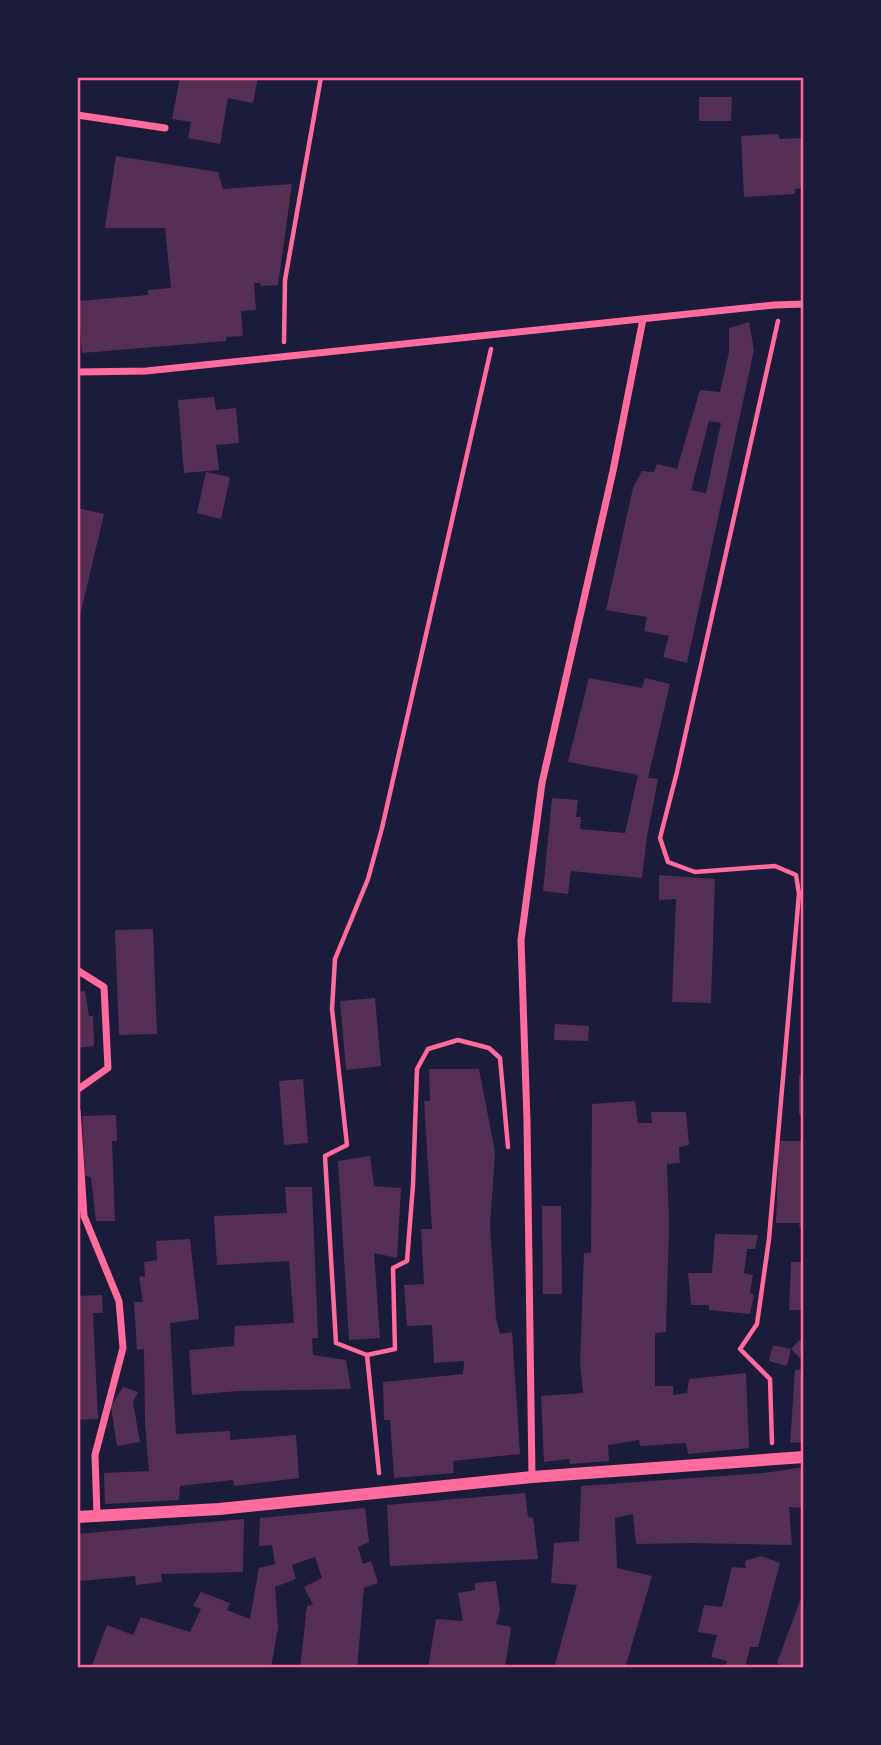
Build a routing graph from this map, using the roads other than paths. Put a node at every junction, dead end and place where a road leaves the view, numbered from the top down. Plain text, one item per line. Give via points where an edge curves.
1 (77, 115) edge
2 (166, 128) dead end
3 (804, 304) edge
4 (643, 319) junction
5 (77, 372) edge
6 (77, 970) edge
7 (77, 1090) edge
8 (77, 1111) edge
9 (804, 1457) edge
10 (532, 1478) junction
11 (97, 1516) junction
12 (77, 1517) edge

1 - 2 street
3 - 4 street
4 - 5 street via 146,371
4 - 10 street via 542,783 521,940
6 - 7 street via 104,987 108,1068
8 - 11 street via 85,1216 119,1301 122,1348 95,1455
9 - 10 street
10 - 11 street via 219,1509
11 - 12 street

